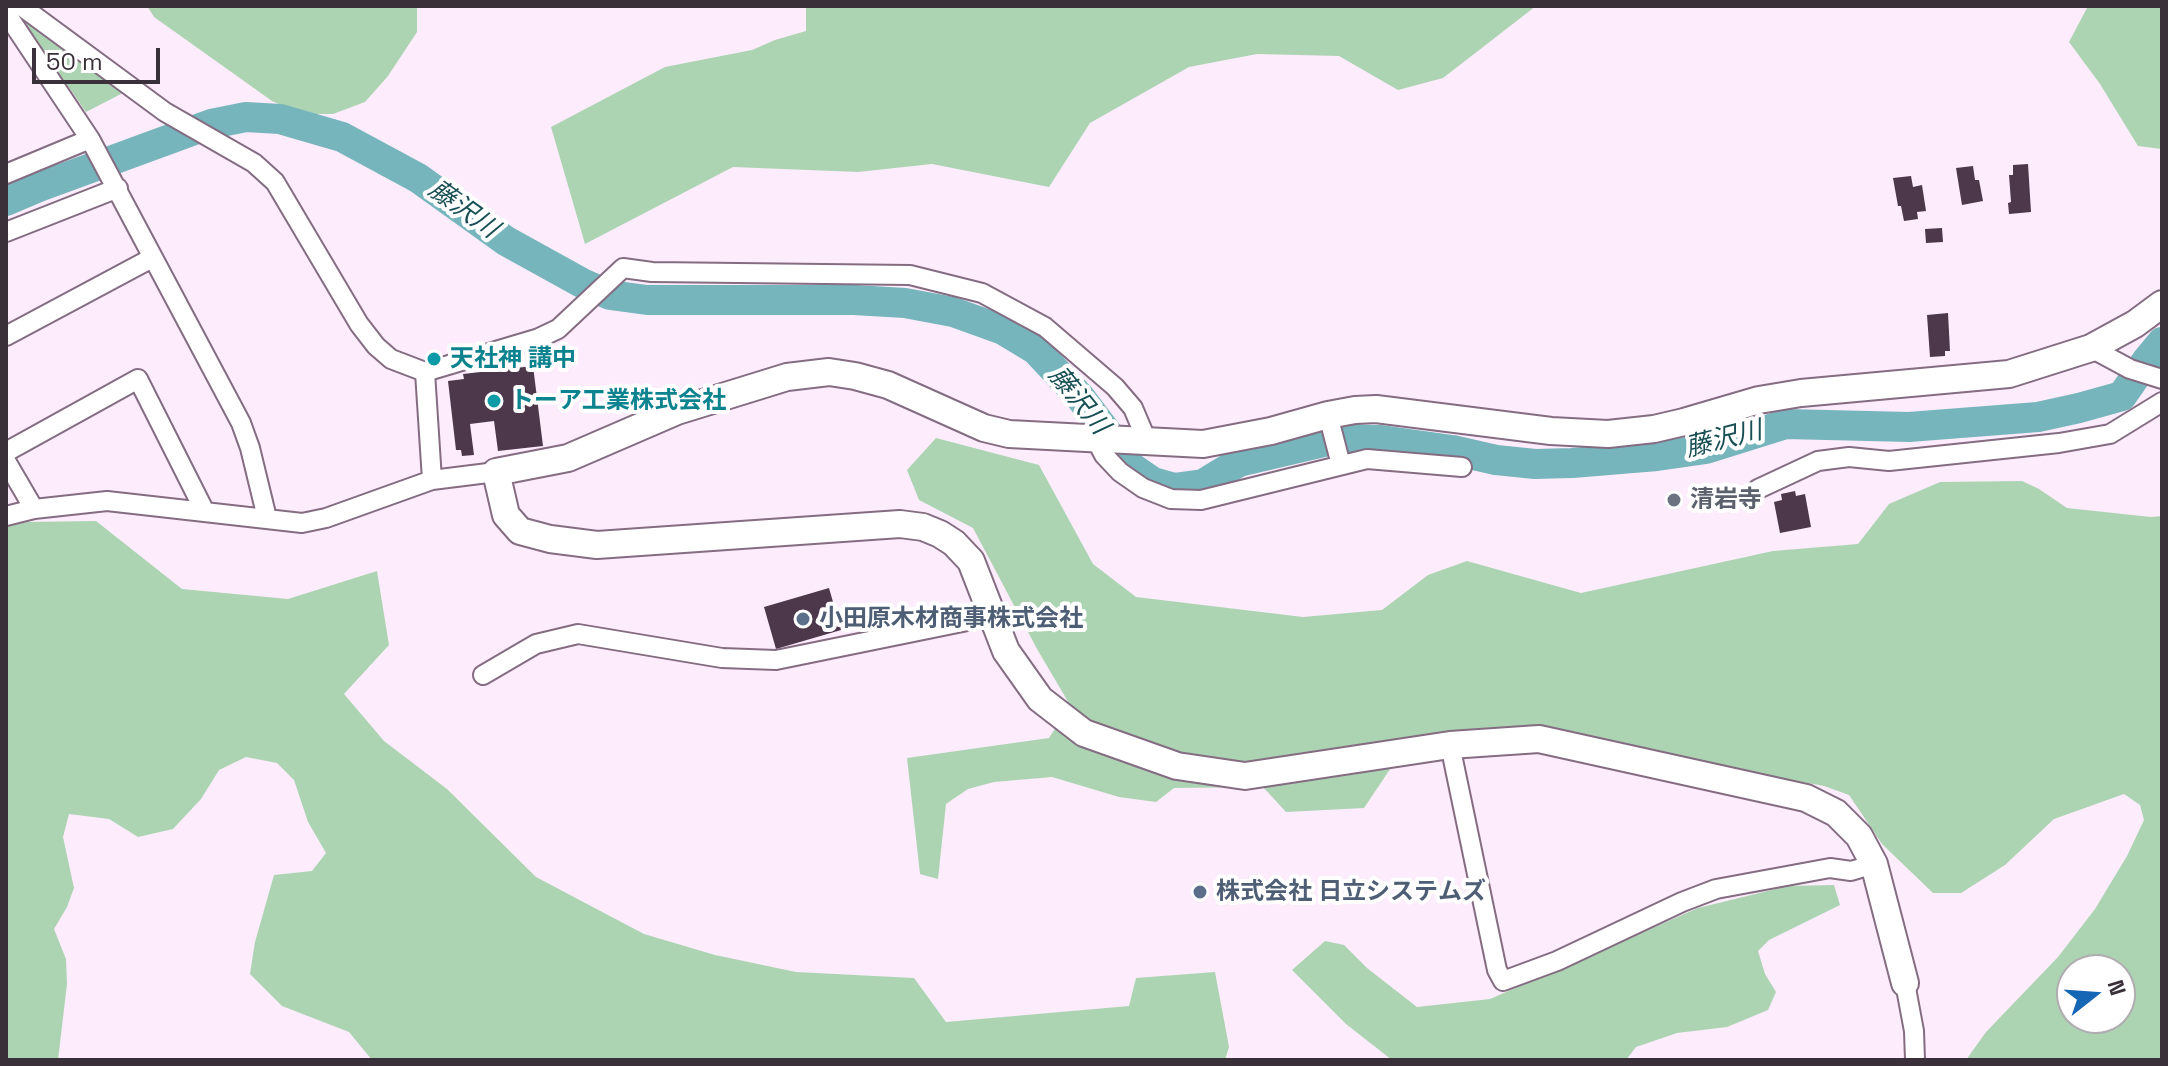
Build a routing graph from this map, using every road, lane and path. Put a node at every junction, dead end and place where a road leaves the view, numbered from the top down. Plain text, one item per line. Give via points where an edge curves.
1 (21, 6) edge
2 (6, 13) edge
3 (92, 141) junction
4 (6, 174) edge
5 (116, 184) junction
6 (6, 232) edge
7 (152, 258) junction
8 (2162, 304) edge
9 (6, 336) edge
10 (2091, 348) junction
11 (425, 372) junction
12 (2158, 378) edge
13 (2162, 402) edge
14 (1330, 421) junction
15 (1096, 440) junction
16 (1154, 441) junction
17 (6, 452) edge
18 (6, 461) edge
19 (1340, 462) junction
20 (1462, 467) dead end
21 (496, 472) junction
22 (432, 480) junction
23 (1758, 489) dead end
24 (34, 509) junction
25 (205, 512) junction
26 (6, 516) edge
27 (267, 518) junction
28 (992, 616) junction
29 (483, 675) dead end
30 (1450, 745) junction
31 (1874, 864) junction
32 (1905, 983) joint
33 (1915, 1060) edge

1 - 11 street via 165,112 254,163 275,182 376,346 391,359
2 - 3 street
3 - 4 street
3 - 5 street
5 - 6 street
5 - 7 street
7 - 9 street
7 - 27 street via 241,423
8 - 10 street
10 - 12 street
10 - 14 street via 2009,374 1801,393 1654,429 1608,434 1376,409 1355,410
11 - 16 street via 558,329 623,268 910,275 982,293 1045,327 1133,408
11 - 22 street
13 - 23 street via 2110,434 1889,461 1818,461
14 - 16 street via 1203,444
14 - 19 street
15 - 16 street
15 - 19 street via 1120,472 1171,499 1201,500
15 - 21 street via 984,428 888,385 829,372 787,377 677,411 568,458
17 - 25 street via 138,379
18 - 24 street
19 - 20 street via 1381,459
21 - 22 street
21 - 28 street via 506,515 520,531 581,543 900,524 923,527 954,543 971,561
22 - 27 street via 326,518 302,523
24 - 25 street via 107,501
24 - 26 street
25 - 27 street
28 - 29 street via 776,660 722,658 578,634 536,644
28 - 30 street via 1006,651 1040,699 1084,733 1177,766 1245,776
30 - 31 street via 1539,739 1806,798 1836,813 1859,836
30 - 31 street via 1503,981 1716,889
31 - 32 street
32 - 33 street

